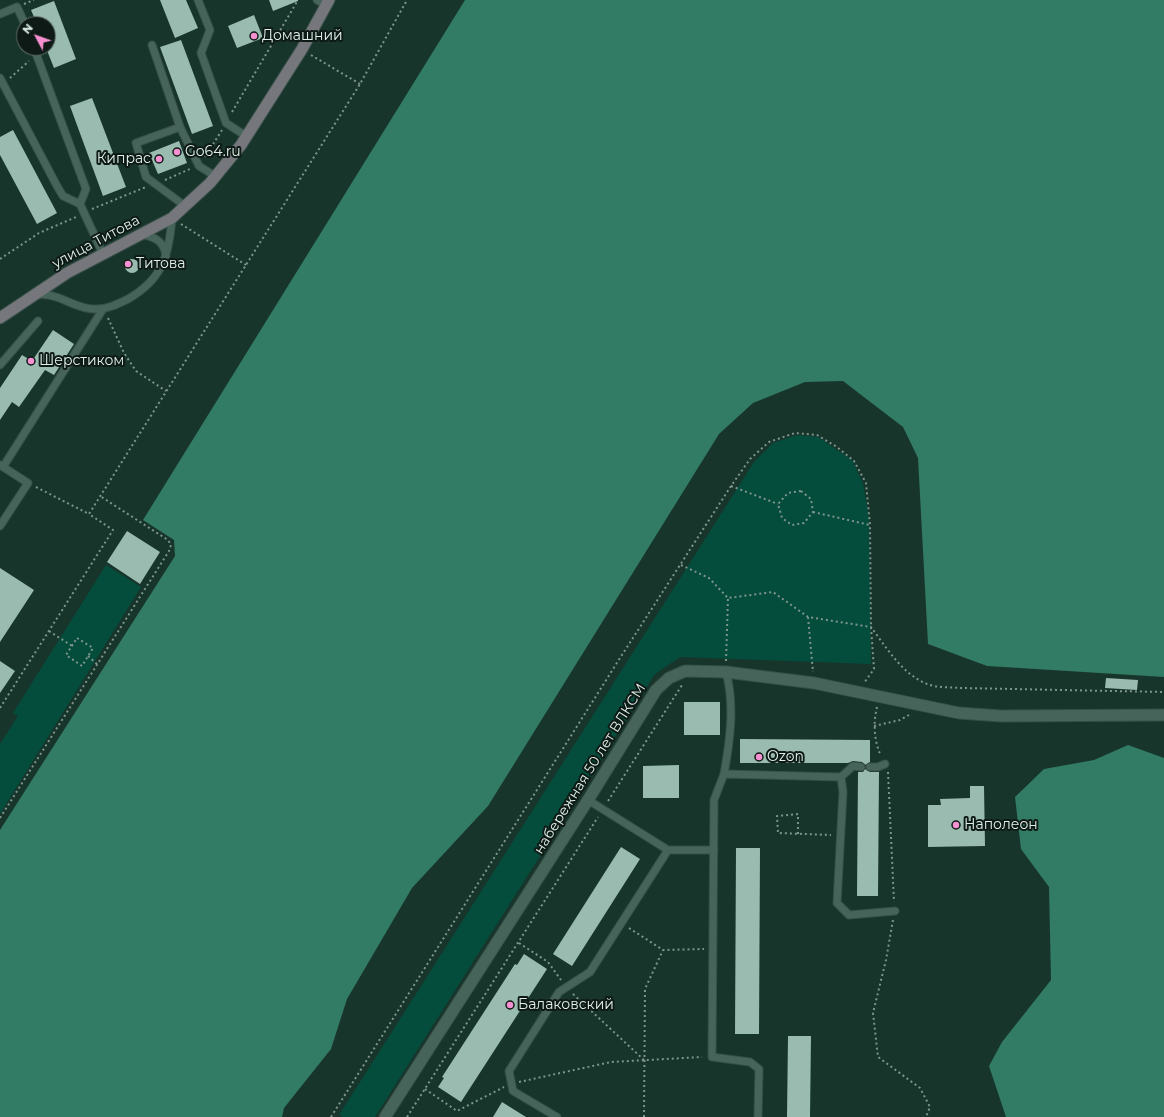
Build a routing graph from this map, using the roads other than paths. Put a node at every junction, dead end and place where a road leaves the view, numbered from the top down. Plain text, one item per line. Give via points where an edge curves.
1 (198, 0) edge
2 (324, 2) edge
3 (0, 14) edge
4 (21, 16) edge
5 (152, 45) dead end
6 (37, 56) edge
7 (1, 81) edge
8 (180, 126) junction
9 (246, 136) junction
10 (215, 176) junction
11 (80, 204) junction
12 (185, 206) junction
13 (172, 218) junction
14 (142, 234) junction
15 (103, 254) junction
16 (166, 258) junction
17 (35, 294) junction
18 (103, 309) junction
19 (0, 318) edge
20 (38, 321) dead end
21 (0, 365) edge
22 (2, 466) edge
23 (0, 526) edge
24 (726, 672) junction
25 (1164, 715) edge
26 (885, 764) dead end
27 (861, 767) dead end
28 (870, 767) dead end
29 (724, 774) junction
30 (841, 777) junction
31 (588, 800) junction
32 (668, 850) junction
33 (714, 850) junction
34 (895, 910) dead end
35 (385, 1117) edge
36 (557, 1117) edge
37 (758, 1117) edge

1 - 9 lane via 210,30 201,53 226,123
2 - 9 main road, улица Титова via 302,49
3 - 4 lane via 17,7
5 - 8 lane
6 - 11 lane via 86,189
7 - 11 lane via 60,191 64,196
8 - 10 lane via 200,166
8 - 12 lane via 136,143 146,177
9 - 10 main road, улица Титова
10 - 12 main road, улица Титова
11 - 15 lane
12 - 13 main road, улица Титова
13 - 14 main road, улица Титова
13 - 16 lane
14 - 15 main road, улица Титова
14 - 16 lane via 159,241 165,248
15 - 17 main road, улица Титова via 66,273
16 - 18 lane via 151,283 120,303
17 - 18 lane via 54,296 78,306
17 - 19 main road, улица Титова
18 - 22 lane
20 - 21 lane
22 - 23 lane via 28,483
24 - 25 street, набережная 50 лет ВЛКСМ via 814,683 959,713 1001,716
24 - 29 lane via 731,736
24 - 31 street, набережная 50 лет ВЛКСМ via 686,671 669,678 656,690
26 - 28 lane
27 - 30 lane via 853,766
29 - 30 lane
29 - 33 lane via 714,800
30 - 34 lane via 843,792 837,903 849,915
31 - 32 lane
31 - 35 street, набережная 50 лет ВЛКСМ
32 - 33 lane
32 - 36 lane via 590,972 559,992 509,1071 513,1091
33 - 37 lane via 712,1057 750,1062 759,1069

